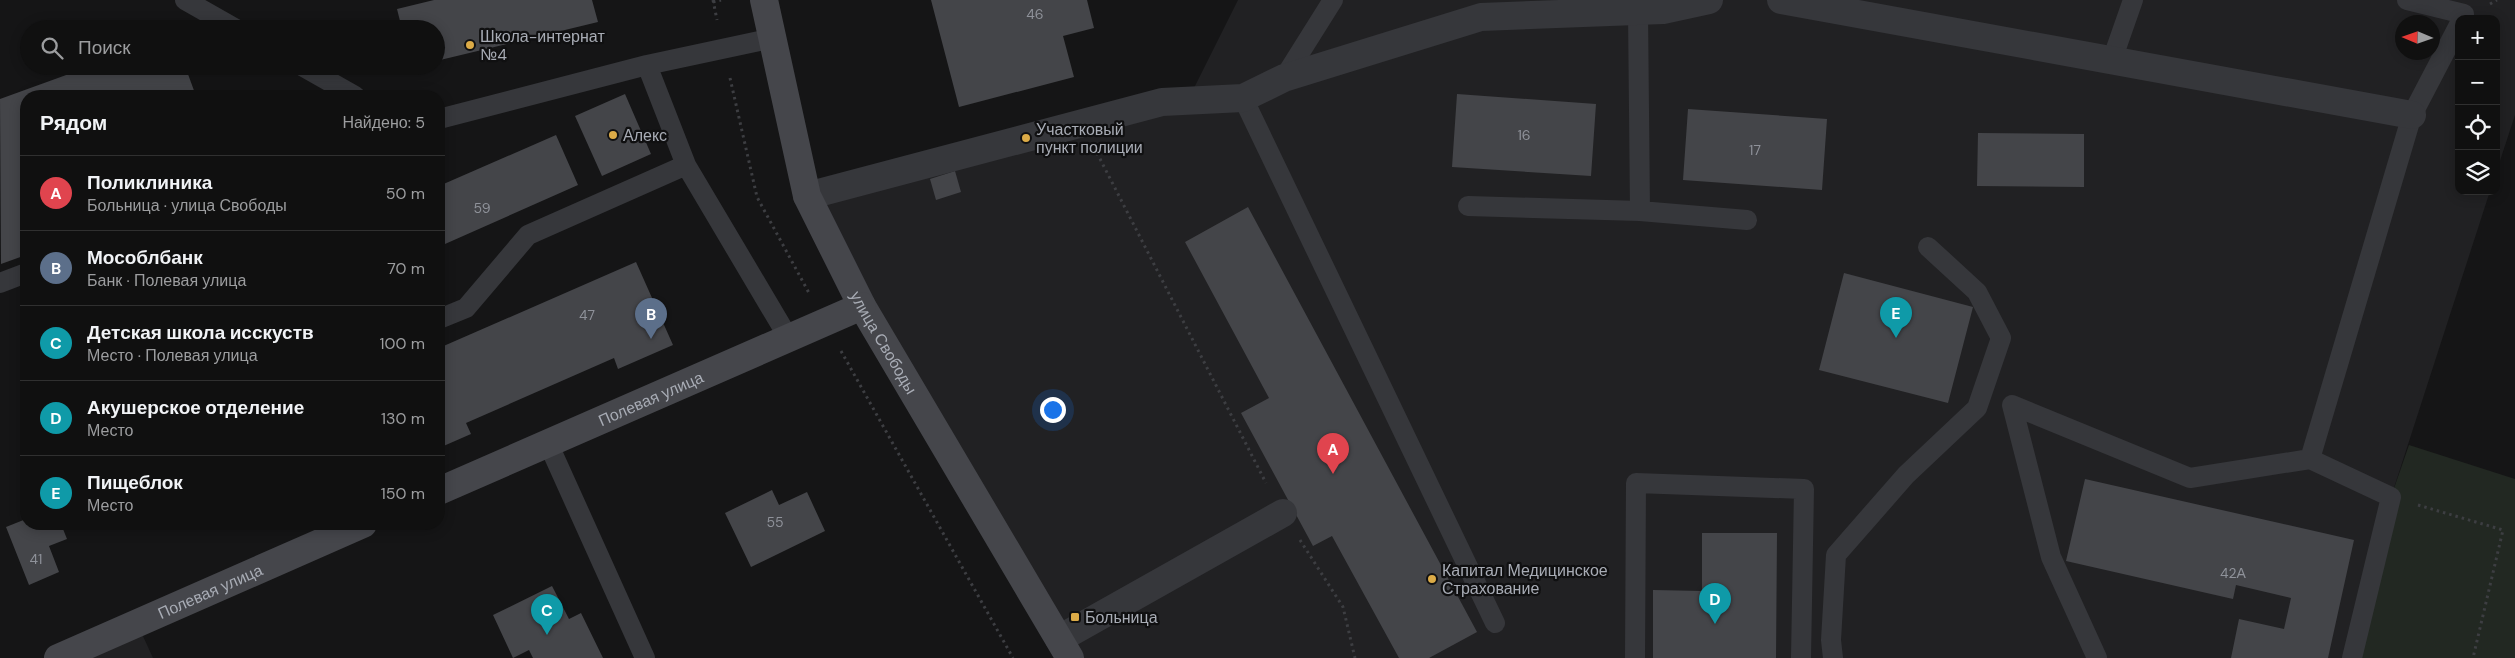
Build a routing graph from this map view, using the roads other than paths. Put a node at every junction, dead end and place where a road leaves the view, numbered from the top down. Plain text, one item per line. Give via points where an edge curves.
1 (185, 0) edge
2 (764, 0) edge
3 (1333, 0) edge
4 (1709, 0) edge
5 (1781, 0) edge
6 (2132, 0) edge
7 (2407, 0) edge
8 (1638, 11) junction
9 (2464, 15) edge
10 (220, 20) edge
11 (2455, 32) edge
12 (773, 38) junction
13 (2112, 60) junction
14 (647, 65) junction
15 (318, 75) edge
16 (1284, 78) junction
17 (344, 90) edge
18 (1243, 98) junction
19 (2412, 115) junction
20 (445, 117) edge
21 (686, 165) junction
22 (807, 196) junction
23 (1468, 206) dead end
24 (1640, 211) junction
25 (1747, 220) dead end
26 (1928, 247) dead end
27 (20, 275) edge
28 (0, 283) edge
29 (862, 306) junction
30 (445, 317) edge
31 (788, 336) junction
32 (548, 443) junction
33 (2310, 459) junction
34 (445, 488) edge
35 (1283, 514) road end
36 (350, 530) edge
37 (1496, 623) dead end
38 (1065, 648) edge
39 (58, 658) edge
40 (646, 658) edge
41 (1635, 658) edge
42 (1801, 658) edge
43 (1833, 658) edge
44 (2097, 658) edge
45 (2352, 658) edge

1 - 10 lane
2 - 12 street, улица Свободы
3 - 16 lane
4 - 8 street via 1663,10
5 - 13 street
6 - 13 lane
7 - 9 lane
8 - 16 street via 1481,17
8 - 24 lane
11 - 19 lane
12 - 14 lane
12 - 22 street, улица Свободы
13 - 19 street
14 - 20 lane
14 - 21 lane
15 - 17 lane
16 - 18 street
18 - 22 street via 1162,102
18 - 37 lane
19 - 33 lane
21 - 30 lane via 528,235 466,308
21 - 31 lane
22 - 29 street, улица Свободы
23 - 24 lane
24 - 25 lane
26 - 43 lane via 1977,292 2001,338 1977,408 1906,474 1836,555 1831,640
27 - 28 lane
29 - 31 street, Полевая улица
29 - 38 street, улица Свободы
31 - 32 street, Полевая улица
32 - 34 street, Полевая улица
32 - 40 lane
33 - 44 lane via 2190,478 2012,404 2051,557
33 - 45 lane via 2391,497
35 - 38 street
36 - 39 street, Полевая улица
41 - 42 lane via 1636,483 1804,489

